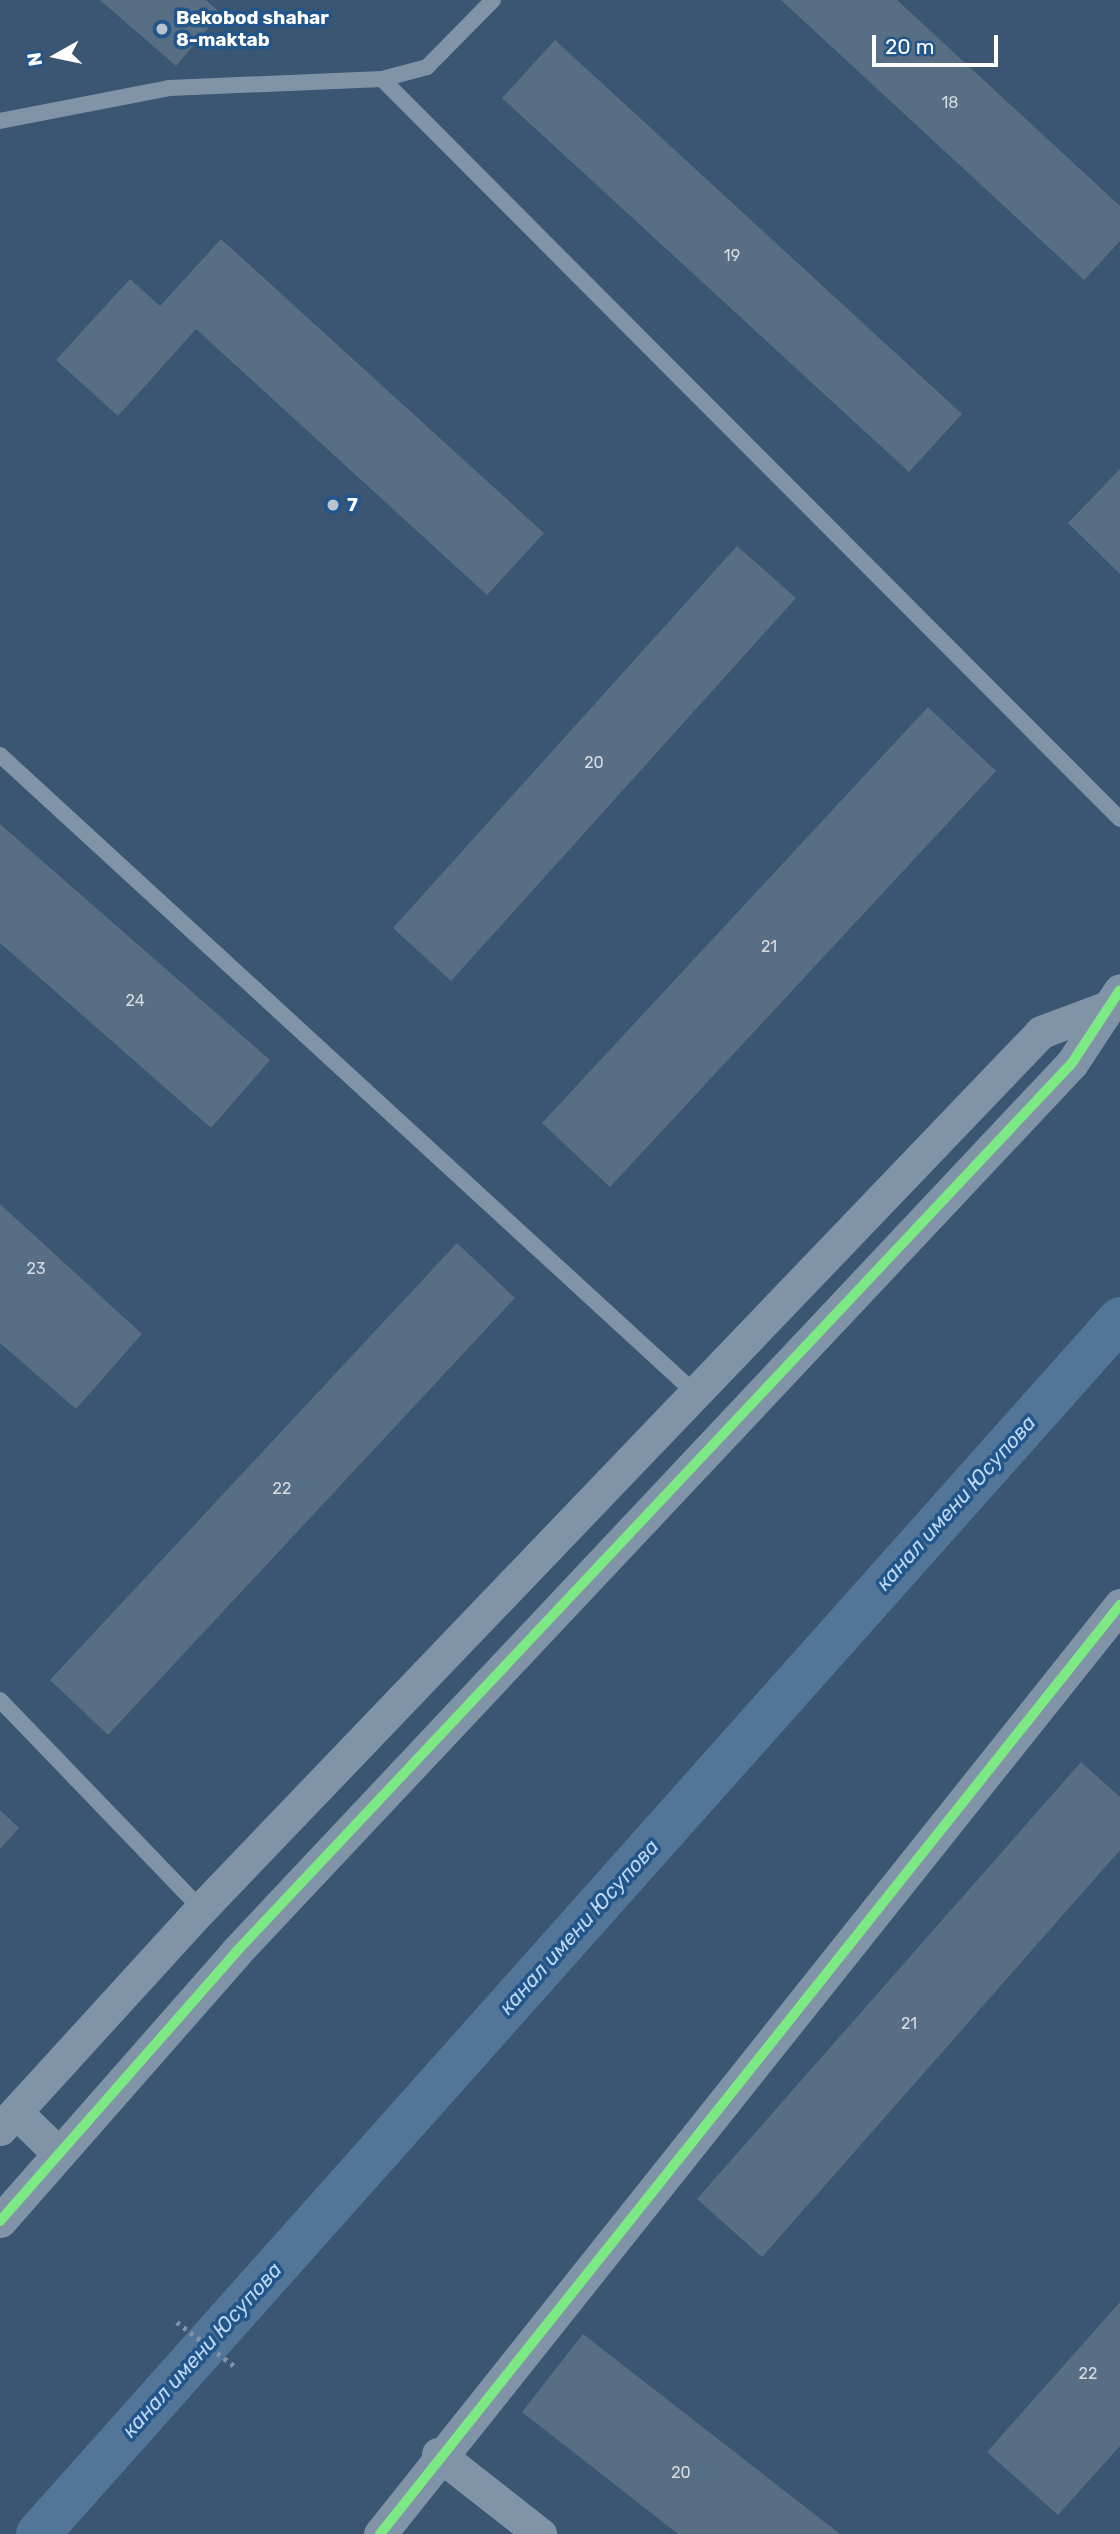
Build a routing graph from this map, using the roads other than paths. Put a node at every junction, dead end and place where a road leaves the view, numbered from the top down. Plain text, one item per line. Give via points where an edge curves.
1 (493, 0) edge
2 (382, 79) junction
3 (0, 121) edge
4 (0, 755) edge
5 (1120, 818) edge
6 (1112, 999) edge
7 (694, 1392) junction
8 (1120, 1605) edge
9 (0, 1700) edge
10 (201, 1909) junction
11 (8, 2120) edge
12 (59, 2154) junction
13 (0, 2221) edge
14 (439, 2454) junction
15 (387, 2531) edge
16 (540, 2534) edge

1 - 2 lane via 427,67
2 - 3 lane via 169,88
2 - 5 lane
4 - 7 lane
6 - 7 street via 1041,1032
6 - 12 street via 1072,1063 236,1952
7 - 10 street
8 - 14 street
9 - 10 lane
10 - 11 street
11 - 12 street
12 - 13 street
14 - 15 street
14 - 16 street

